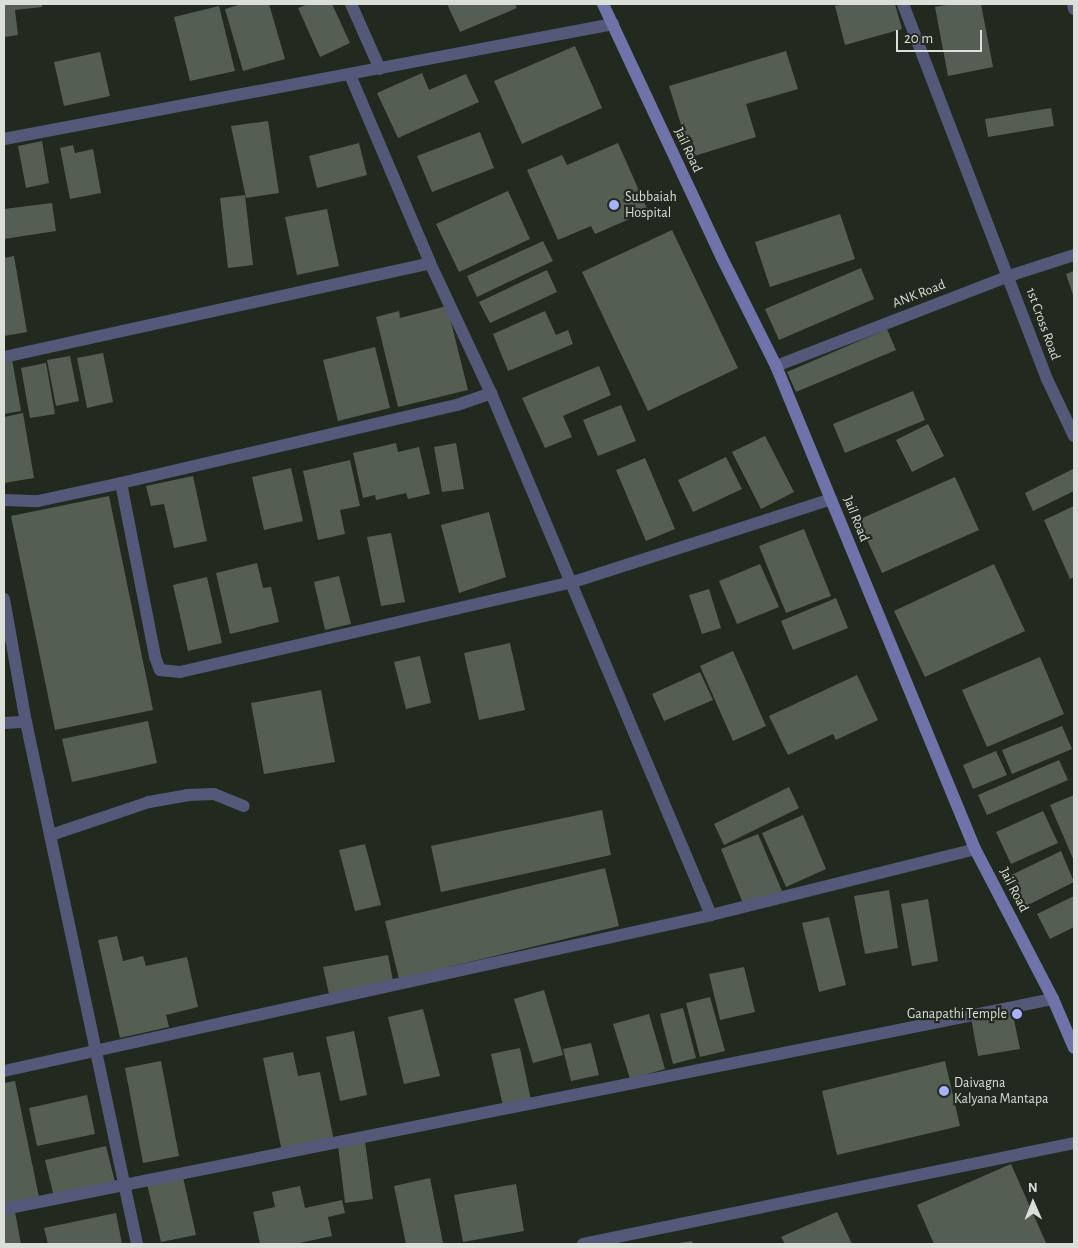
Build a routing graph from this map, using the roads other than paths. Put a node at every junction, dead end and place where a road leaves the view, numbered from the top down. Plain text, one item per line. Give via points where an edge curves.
1 (351, 4) edge
2 (604, 4) edge
3 (903, 4) edge
4 (1073, 4) edge
5 (1074, 9) edge
6 (613, 24) junction
7 (380, 69) junction
8 (350, 75) junction
9 (4, 140) edge
10 (1074, 255) edge
11 (430, 262) junction
12 (1009, 276) junction
13 (4, 358) edge
14 (776, 366) junction
15 (491, 393) junction
16 (1074, 436) edge
17 (121, 483) junction
18 (831, 499) junction
19 (4, 500) edge
20 (570, 583) junction
21 (4, 599) edge
22 (26, 722) junction
23 (4, 723) edge
24 (244, 806) dead end
25 (51, 836) junction
26 (976, 849) junction
27 (711, 914) junction
28 (1053, 999) junction
29 (1074, 1048) edge
30 (96, 1052) junction
31 (4, 1071) edge
32 (1074, 1143) edge
33 (124, 1185) junction
34 (4, 1209) edge
35 (607, 1242) edge
36 (137, 1244) edge
37 (583, 1244) edge

1 - 7 street
2 - 6 main road, Jail Road
3 - 12 street, 1st Cross Road
4 - 5 street
6 - 7 street
6 - 14 main road, Jail Road via 720,256
7 - 8 street
8 - 9 street
8 - 11 street
10 - 12 street, ANK Road
11 - 13 street
11 - 15 street
12 - 14 street, ANK Road
12 - 16 street, 1st Cross Road via 1047,379
14 - 18 main road, Jail Road
15 - 17 street via 457,405
15 - 20 street
17 - 19 street via 38,501
17 - 20 street via 160,670 180,672
18 - 20 street
18 - 26 main road, Jail Road
20 - 27 street
21 - 22 street
22 - 23 street
22 - 25 street
24 - 25 street via 214,794 188,795 149,802
25 - 30 street
26 - 27 street
26 - 28 main road, Jail Road
27 - 30 street
28 - 29 main road, Jail Road
28 - 33 street
30 - 31 street
30 - 33 street
32 - 35 street
33 - 34 street
33 - 36 street
35 - 37 street

